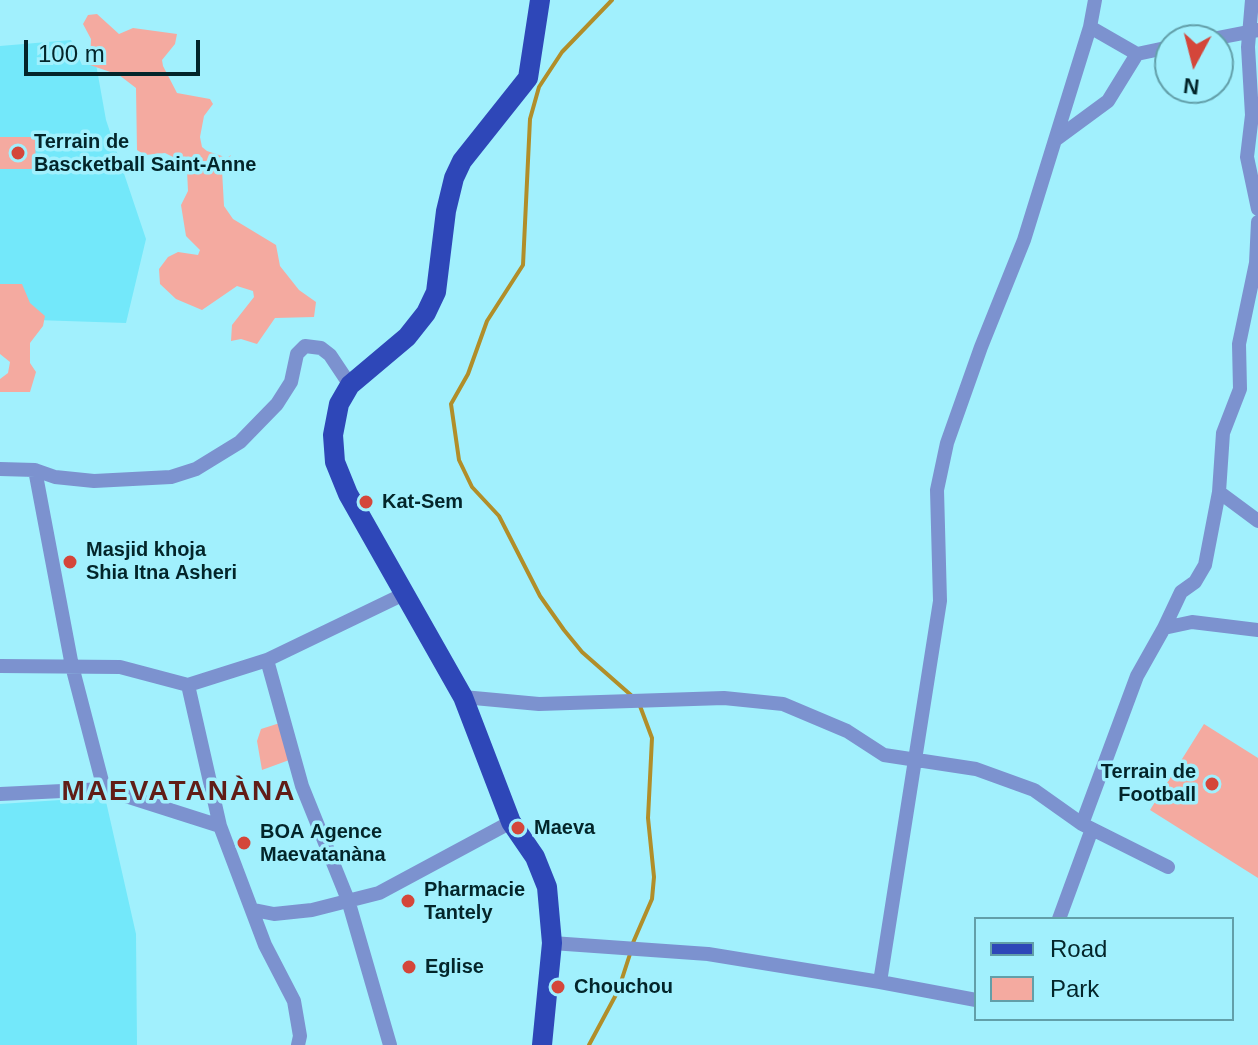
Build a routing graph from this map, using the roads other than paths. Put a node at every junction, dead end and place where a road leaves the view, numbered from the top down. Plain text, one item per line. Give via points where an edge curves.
1 (540, 0) edge
2 (1095, 0) edge
3 (1252, 0) edge
4 (1090, 27) junction
5 (1255, 31) edge
6 (1234, 35) edge
7 (1154, 50) edge
8 (1137, 54) junction
9 (1055, 141) junction
10 (1258, 209) edge
11 (1258, 222) edge
12 (350, 385) junction
13 (0, 469) edge
14 (35, 470) junction
15 (1219, 492) junction
16 (1258, 521) edge
17 (404, 594) junction
18 (1164, 628) junction
19 (1258, 630) edge
20 (267, 660) junction
21 (0, 666) edge
22 (72, 666) junction
23 (188, 685) junction
24 (463, 697) junction
25 (914, 759) junction
26 (104, 789) junction
27 (0, 794) edge
28 (511, 822) junction
29 (220, 826) junction
30 (1087, 827) junction
31 (1168, 867) dead end
32 (348, 900) junction
33 (254, 910) junction
34 (1060, 917) edge
35 (552, 943) junction
36 (880, 982) junction
37 (974, 1000) edge
38 (298, 1045) edge
39 (390, 1045) edge
40 (542, 1045) edge

1 - 12 main road via 528,78 454,178 436,292 426,313 407,337
2 - 4 street
3 - 5 street
4 - 8 street
4 - 9 street
5 - 6 street
5 - 10 street via 1248,47 1252,115 1247,157
7 - 8 street
8 - 9 street via 1108,101
9 - 25 street via 1024,240 947,443 936,511 940,601
11 - 15 street via 1256,263 1239,344 1240,389 1223,433
12 - 14 street via 330,355 305,346 277,404 240,442 196,469 171,477 94,481
12 - 17 main road via 339,404 335,462
13 - 14 street
14 - 22 street
15 - 16 street
15 - 18 street via 1205,565 1181,592
17 - 20 street
17 - 24 main road
18 - 19 street via 1192,622
18 - 30 street via 1137,676
20 - 23 street
20 - 32 street via 302,786
21 - 22 street
22 - 23 street via 120,667
22 - 26 street
23 - 29 street
24 - 25 street via 539,704 724,698 783,704 847,731 884,755
24 - 28 main road
25 - 30 street via 976,769 1034,790
25 - 36 street
26 - 27 street
26 - 29 street
28 - 32 street via 379,893
28 - 35 main road via 535,857 547,887
29 - 33 street
30 - 31 street
30 - 34 street
32 - 33 street via 274,914
32 - 39 street
33 - 38 street via 265,945 294,1001
35 - 36 street via 793,966
35 - 40 main road
36 - 37 street

